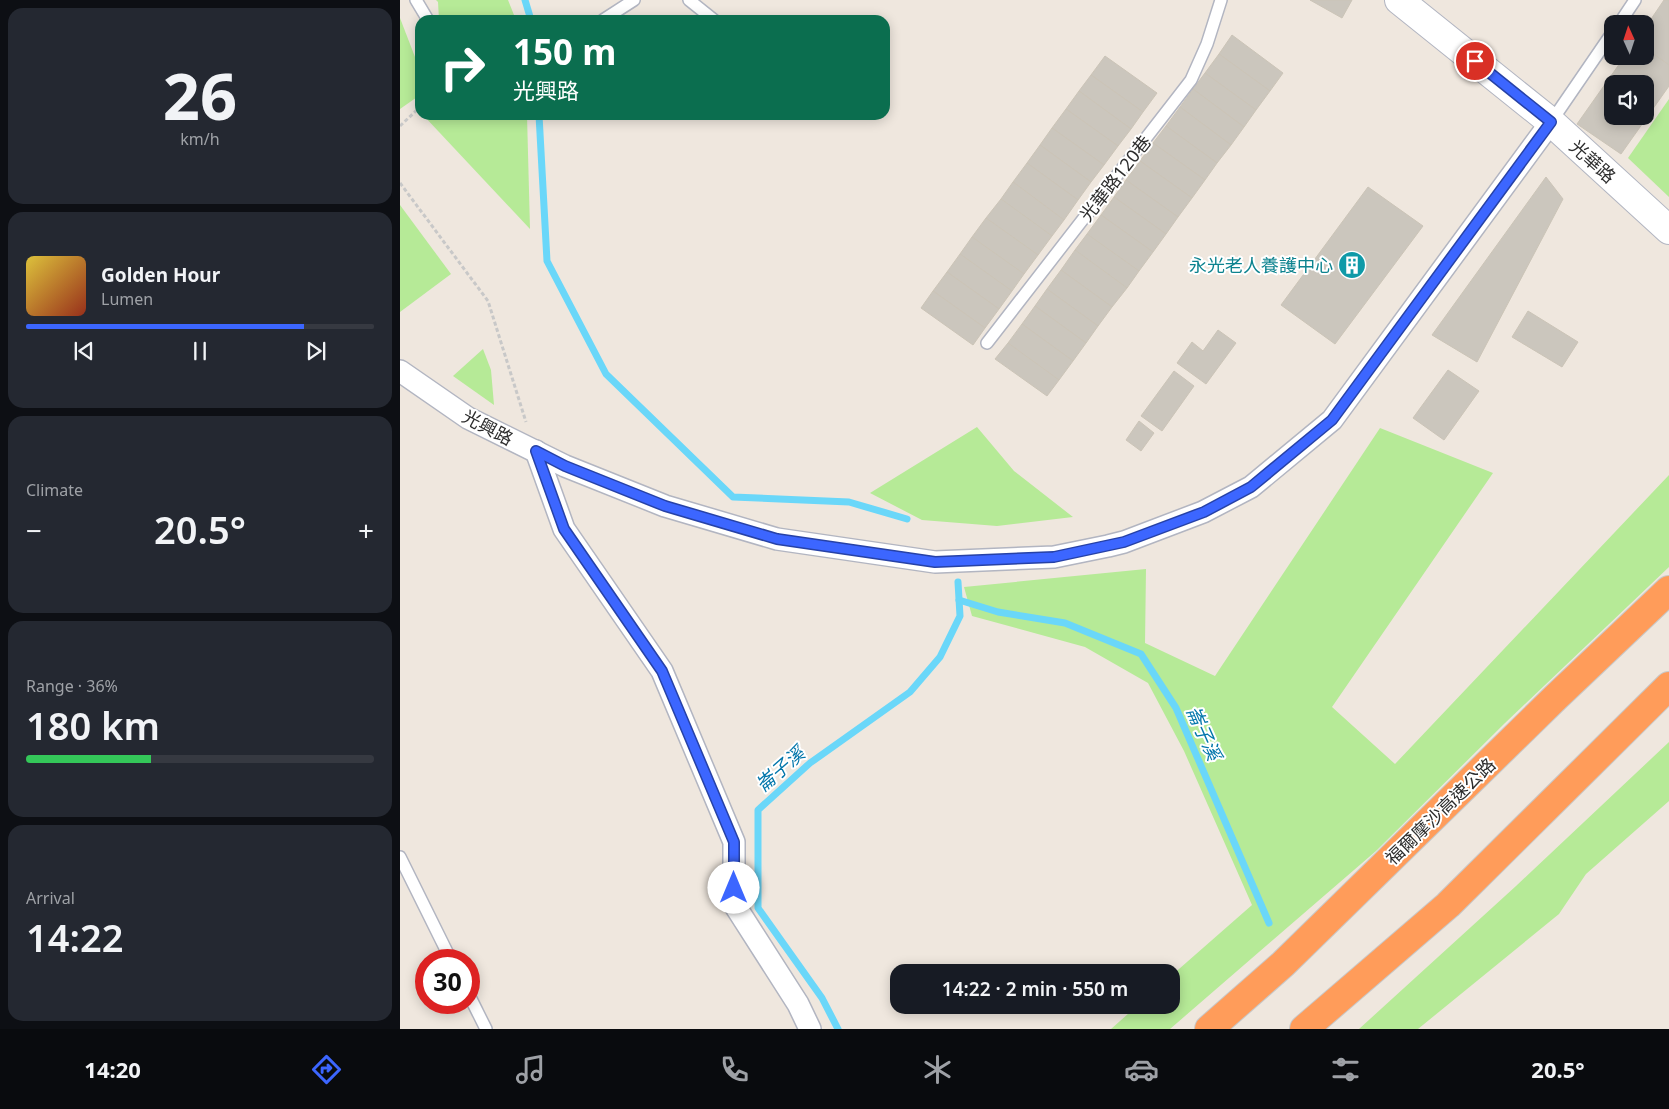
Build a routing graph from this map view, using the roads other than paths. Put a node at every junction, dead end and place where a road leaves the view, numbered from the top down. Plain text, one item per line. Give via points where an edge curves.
1 (416, 0) edge
2 (634, 0) edge
3 (689, 0) edge
4 (1220, 0) edge
5 (1399, 0) edge
6 (1635, 0) edge
7 (425, 15) edge
8 (611, 15) edge
9 (708, 15) edge
10 (1625, 15) edge
11 (1604, 45) edge
12 (1551, 122) junction
13 (1669, 230) edge
14 (988, 343) dead end
15 (400, 371) edge
16 (536, 451) junction
17 (1669, 590) edge
18 (1669, 686) edge
19 (400, 857) edge
20 (446, 949) edge
21 (478, 1014) edge
22 (486, 1029) edge
23 (810, 1029) edge
24 (1209, 1029) edge
25 (1304, 1029) edge

1 - 7 lane
2 - 8 lane
3 - 9 lane
4 - 14 lane, 光華路120巷 via 1207,44 1191,80
5 - 12 street, 光華路
6 - 10 lane
11 - 12 lane
12 - 13 street, 光華路
12 - 16 street, 光興路 via 1332,420 1251,487 1204,512 1124,542 1054,557 935,562 777,539 665,506
15 - 16 street, 光興路 via 468,418
16 - 23 street via 564,529 662,671 734,842 734,904 798,1004
17 - 24 highway, 福爾摩沙高速公路 via 1283,964
18 - 25 highway via 1448,905
19 - 20 lane
21 - 22 lane

